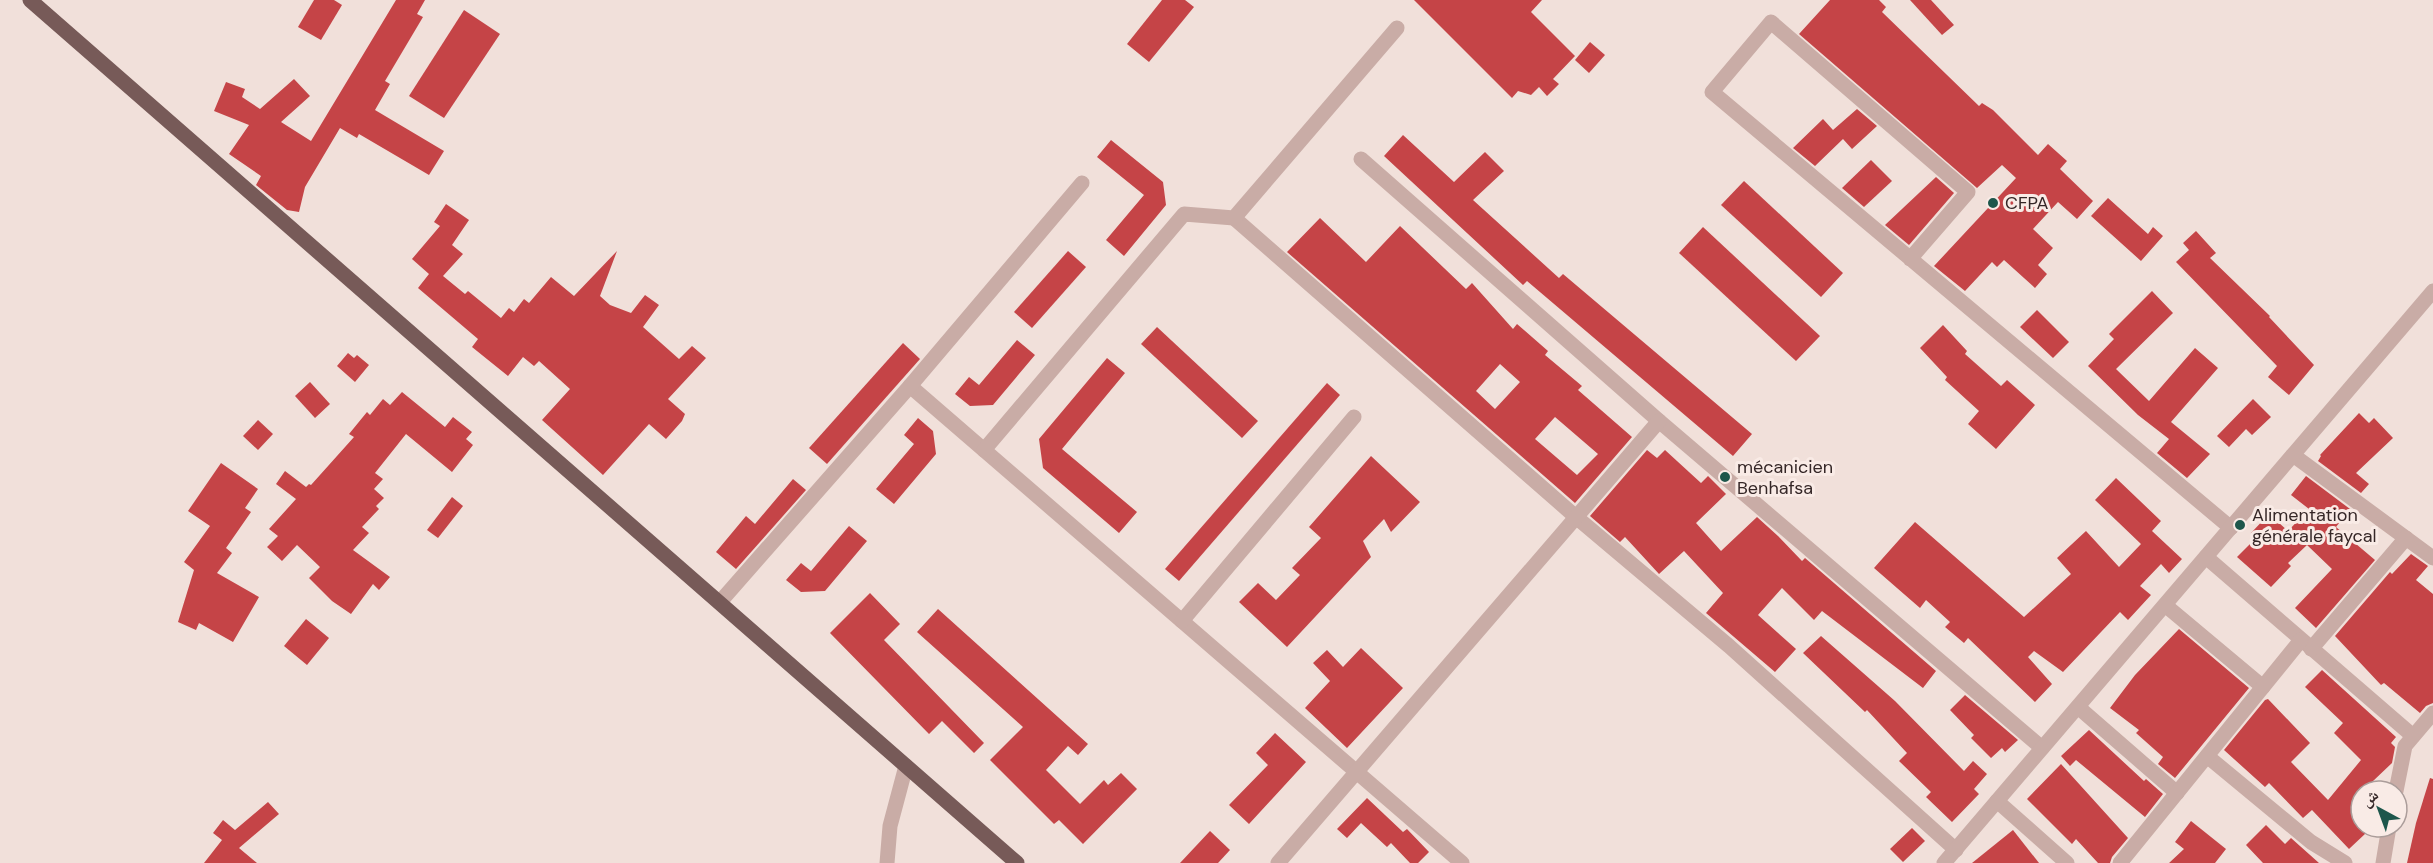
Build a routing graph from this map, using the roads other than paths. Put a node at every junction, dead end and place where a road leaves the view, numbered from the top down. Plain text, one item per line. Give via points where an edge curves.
1 (30, 0) edge
2 (1397, 28) dead end
3 (1361, 159) dead end
4 (1082, 183) dead end
5 (1234, 218) junction
6 (1910, 259) junction
7 (2433, 291) edge
8 (910, 386) junction
9 (1354, 417) dead end
10 (1659, 422) junction
11 (984, 450) junction
12 (2293, 455) junction
13 (1576, 517) junction
14 (2231, 528) junction
15 (2406, 538) junction
16 (2206, 556) junction
17 (2433, 558) edge
18 (720, 602) junction
19 (2164, 605) junction
20 (1182, 621) junction
21 (2306, 644) junction
22 (2263, 687) junction
23 (2078, 707) junction
24 (2433, 714) edge
25 (2414, 736) junction
26 (2042, 748) junction
27 (2207, 756) junction
28 (906, 766) junction
29 (1356, 772) junction
30 (2398, 779) edge
31 (2177, 793) junction
32 (1997, 801) junction
33 (2387, 839) edge
34 (1956, 850) junction
35 (887, 863) edge
36 (1017, 863) edge
37 (1278, 863) edge
38 (1462, 863) edge
39 (1944, 863) edge
40 (2067, 863) edge
41 (2120, 863) edge
42 (2345, 863) edge
43 (2383, 863) edge

1 - 18 main road
2 - 5 street
3 - 10 street
4 - 8 street
5 - 11 street via 1184,214
5 - 13 street
6 - 6 street via 1712,92 1771,22 1968,192
6 - 14 street
7 - 12 street
8 - 11 street
8 - 18 street
9 - 20 street
10 - 13 street
10 - 26 street
11 - 20 street
12 - 14 street
12 - 15 street
13 - 29 street
13 - 34 street via 1729,646
14 - 16 street
15 - 17 street
15 - 21 street
16 - 19 street
16 - 21 street
18 - 28 main road
19 - 22 street
19 - 23 street
20 - 29 street
21 - 22 street
21 - 25 street
22 - 27 street
23 - 26 street
23 - 31 street
24 - 25 street
25 - 30 street via 2404,746
26 - 32 street
27 - 31 street
27 - 42 street via 2311,842
28 - 35 street via 890,826
28 - 36 main road
29 - 37 street
29 - 38 street
31 - 41 street
32 - 34 street
32 - 40 street
33 - 43 street
34 - 39 street

